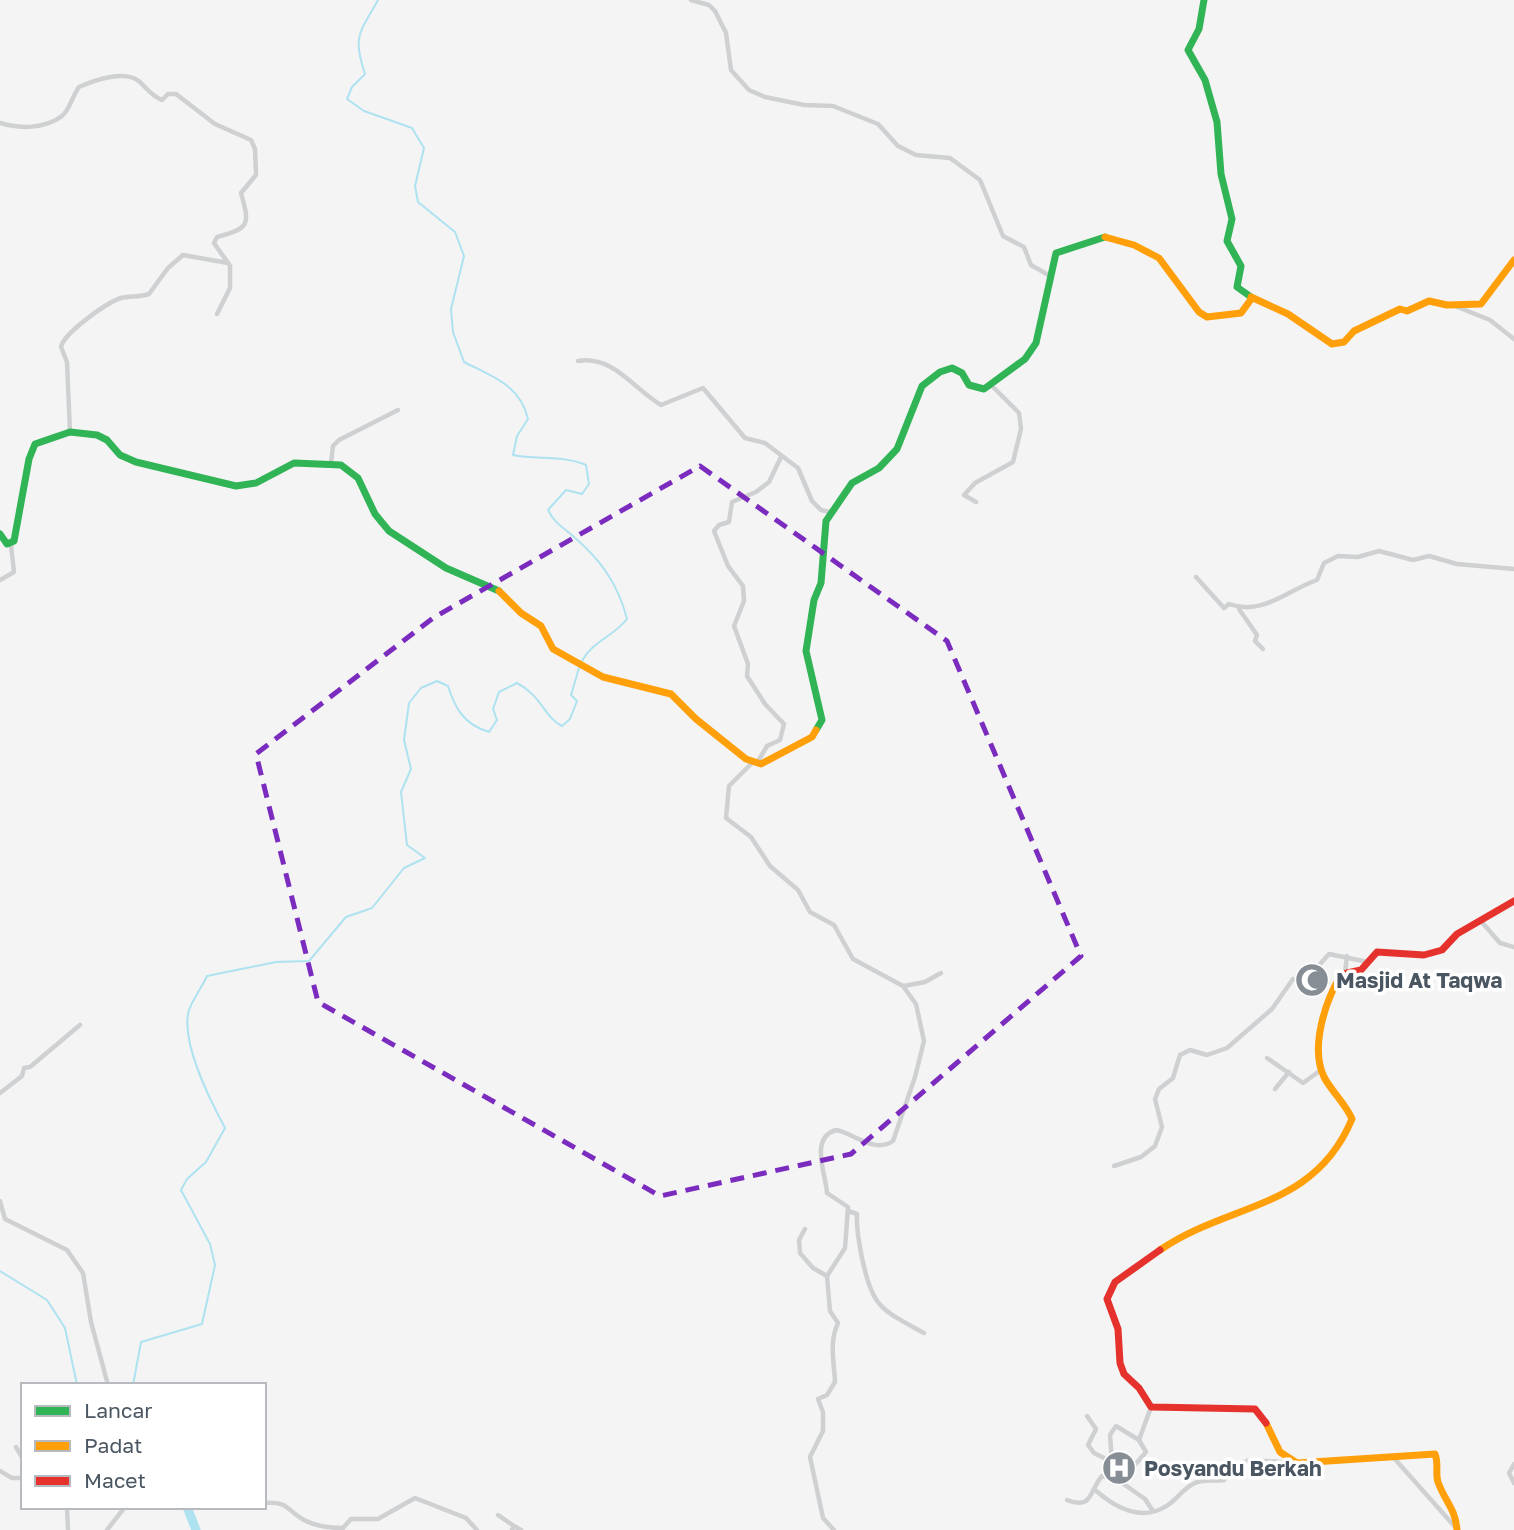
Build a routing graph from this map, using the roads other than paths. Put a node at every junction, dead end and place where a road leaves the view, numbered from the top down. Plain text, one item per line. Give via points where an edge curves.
1 (691, 0) edge
2 (1203, 0) edge
3 (0, 123) edge
4 (1514, 260) edge
5 (228, 263) junction
6 (1050, 276) junction
7 (1252, 298) junction
8 (1447, 305) junction
9 (217, 314) dead end
10 (1514, 340) edge
11 (578, 361) dead end
12 (991, 385) junction
13 (398, 410) dead end
14 (70, 432) junction
15 (782, 457) junction
16 (331, 463) junction
17 (976, 502) dead end
18 (830, 513) junction
19 (0, 534) edge
20 (10, 545) junction
21 (1514, 569) edge
22 (1196, 577) dead end
23 (0, 580) edge
24 (1238, 608) junction
25 (1263, 649) dead end
26 (755, 764) junction
27 (1514, 901) edge
28 (1480, 920) junction
29 (1514, 947) edge
30 (1347, 956) junction
31 (1368, 962) junction
32 (940, 973) dead end
33 (1345, 973) junction
34 (903, 986) junction
35 (80, 1026) dead end
36 (1267, 1058) dead end
37 (1321, 1070) junction
38 (1289, 1072) junction
39 (1275, 1089) dead end
40 (0, 1093) edge
41 (1114, 1166) dead end
42 (0, 1201) edge
43 (1, 1210) edge
44 (848, 1211) junction
45 (805, 1229) dead end
46 (827, 1276) junction
47 (924, 1333) dead end
48 (107, 1383) edge
49 (1151, 1407) junction
50 (1087, 1416) dead end
51 (1139, 1440) junction
52 (16, 1447) dead end
53 (21, 1456) edge
54 (1394, 1458) junction
55 (1112, 1462) junction
56 (1297, 1463) junction
57 (1514, 1464) edge
58 (1133, 1467) dead end
59 (0, 1471) edge
60 (21, 1478) edge
61 (1118, 1480) junction
62 (1514, 1483) edge
63 (1094, 1489) junction
64 (1067, 1500) dead end
65 (266, 1503) edge
66 (67, 1509) edge
67 (123, 1509) edge
68 (1153, 1511) junction
69 (498, 1515) dead end
70 (513, 1528) edge
71 (1457, 1529) edge
72 (68, 1530) edge
73 (107, 1530) edge
74 (477, 1530) edge
75 (521, 1530) edge
76 (834, 1530) edge

1 - 6 street via 715,11 726,33 731,70 749,90 859,115 916,155 946,156 968,168 980,180 1003,236 1024,247 1031,265
2 - 7 street via 1199,29 1188,50 1205,80 1217,122 1221,174 1232,219 1227,241 1241,266 1237,287
3 - 5 street via 40,125 64,115 79,87 129,76 157,99 176,94 215,124 246,135 255,149 256,167 254,179 241,193 247,221 234,233 214,240
4 - 8 street via 1481,304
5 - 9 street via 230,288
5 - 14 street via 180,256 149,294 101,307 64,337 61,347 67,362
6 - 7 street via 1056,253 1106,236 1158,258 1202,316 1241,313
6 - 12 street via 1035,343 1025,359
7 - 8 street via 1288,314 1332,344 1344,342 1354,331 1400,309 1407,311 1429,301
8 - 10 street via 1480,314
11 - 15 street via 592,359 620,371 637,390 661,405 703,388 745,438 765,443
12 - 17 street via 1017,410 1021,429 1013,462 975,483 964,495
12 - 18 street via 973,387 952,368 925,383 897,449 879,468 852,483
13 - 16 street via 339,440 333,446
14 - 16 street via 102,437 135,462 215,484 256,483 294,463
14 - 20 street via 35,444
15 - 18 street via 799,469 815,505
15 - 26 street via 769,482 732,502 729,522 713,531 743,586 744,601 734,626 748,664 747,676 784,725 780,740 767,746
16 - 26 street via 353,472 389,531 446,568 504,593 521,613 541,626 553,649 591,672 671,694 695,719
18 - 26 street via 806,651 822,720 811,737
19 - 20 street
20 - 23 street via 14,572
21 - 24 street via 1457,564 1429,556 1413,560 1375,551 1359,557 1338,556 1324,563 1317,580 1270,604
22 - 24 street via 1224,608 1228,604
24 - 25 street
26 - 34 street via 729,786 726,818 751,837 770,866 798,890 810,912 834,925 853,959
27 - 28 street
28 - 29 street via 1500,943
28 - 31 street via 1442,950 1424,955 1378,952
30 - 31 street
30 - 33 street
30 - 41 street via 1329,954 1304,982 1293,979 1262,1019 1220,1052 1207,1055 1188,1050 1179,1056 1173,1078 1154,1100 1162,1126 1154,1146 1141,1157
31 - 33 street via 1361,970
32 - 34 street via 925,982
33 - 37 street via 1338,978 1324,1022
34 - 44 street via 916,1004 924,1041 897,1135 883,1146 839,1130 829,1132 823,1140 821,1165 827,1193
35 - 40 street via 24,1068 22,1076
36 - 38 street
37 - 38 street via 1303,1083
37 - 49 street via 1353,1119 1342,1143 1326,1160 1288,1195 1187,1232 1115,1282 1108,1292 1121,1366
38 - 39 street
42 - 43 street
43 - 48 street via 5,1219 67,1250 79,1266
44 - 46 street via 845,1248
44 - 47 street via 856,1214 874,1300
45 - 46 street via 799,1240 800,1253
46 - 76 street via 830,1311 838,1323 831,1360 835,1382 827,1395 818,1399 823,1431 810,1457 823,1518
49 - 51 street
49 - 56 street via 1255,1409 1277,1448
50 - 55 street via 1096,1429 1088,1445
51 - 55 street via 1116,1426 1110,1435
51 - 58 street via 1146,1451
52 - 53 street
54 - 56 street
54 - 71 street
54 - 71 street via 1426,1453 1437,1456 1437,1480 1455,1510
55 - 61 street via 1111,1468 1121,1474
56 - 68 street via 1249,1460 1224,1480 1193,1483 1170,1504
57 - 62 street via 1509,1473
59 - 60 street
61 - 63 street via 1102,1476
61 - 68 street via 1145,1499
63 - 64 street via 1084,1503
63 - 68 street via 1126,1510
65 - 74 street via 287,1505 314,1525 343,1528 351,1519 378,1519 410,1499 420,1499 466,1518
66 - 72 street
67 - 73 street
69 - 70 street
70 - 75 street

